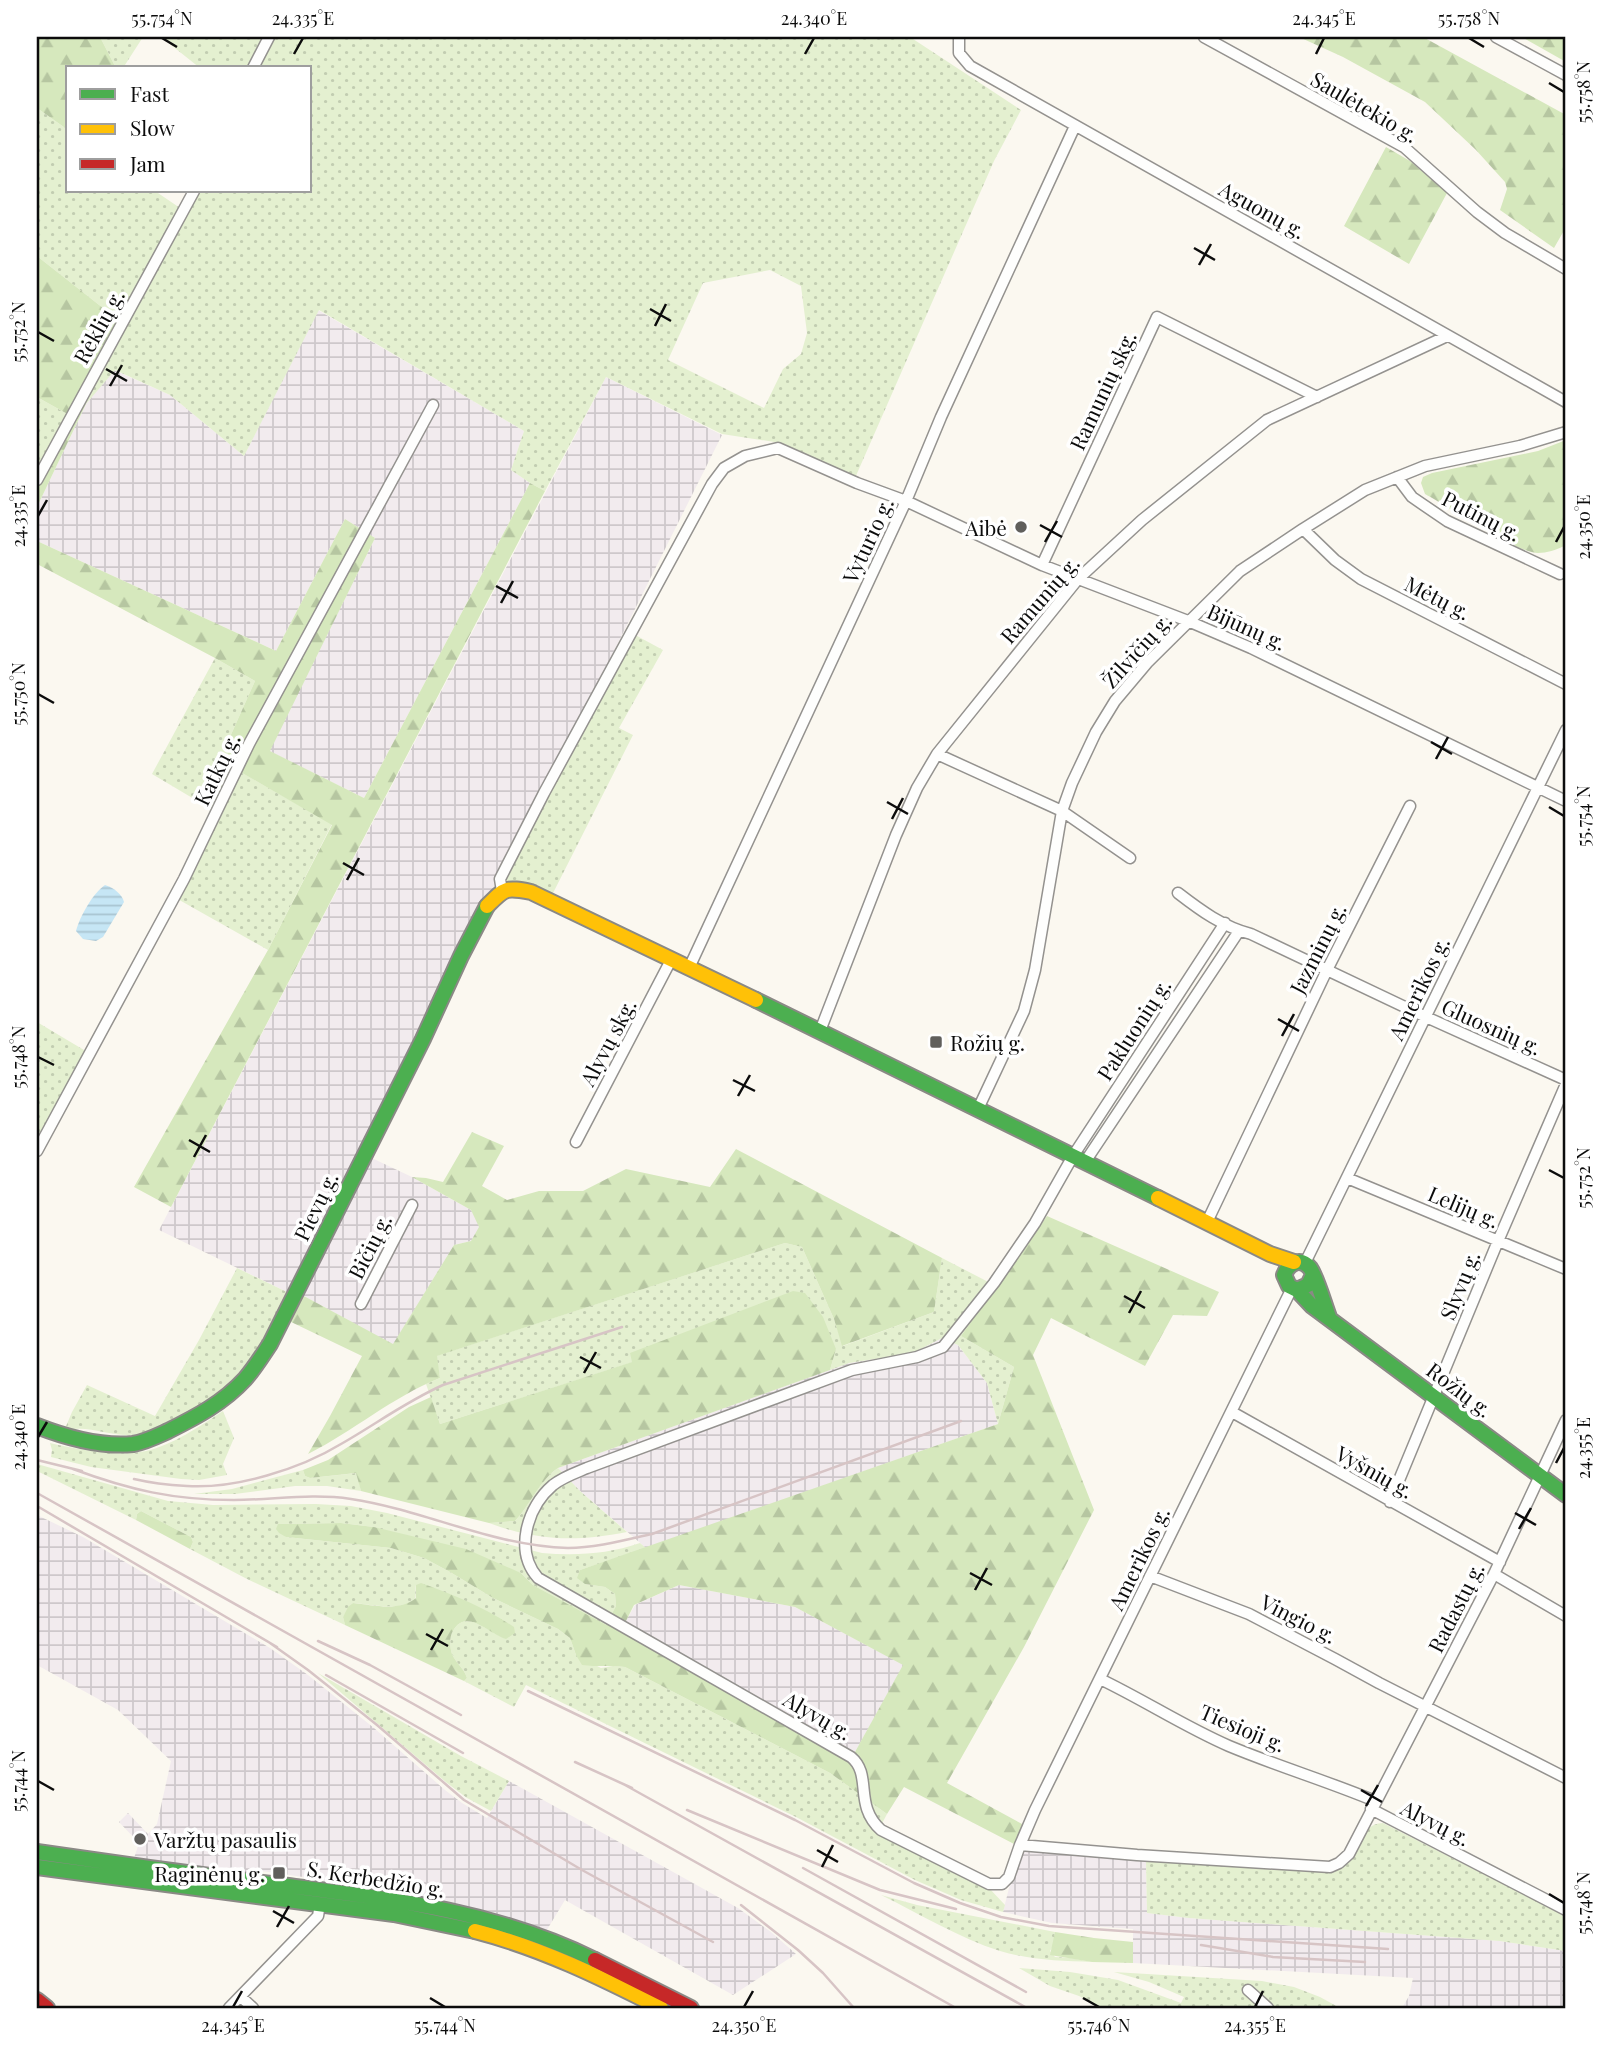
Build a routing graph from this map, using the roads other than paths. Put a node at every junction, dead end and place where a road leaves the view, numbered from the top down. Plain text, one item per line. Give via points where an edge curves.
1 (269, 37) edge
2 (960, 37) edge
3 (1205, 37) edge
4 (1496, 37) edge
5 (254, 66) edge
6 (1566, 75) edge
7 (1075, 126) junction
8 (193, 192) edge
9 (1566, 269) edge
10 (1447, 336) junction
11 (1317, 397) junction
12 (1566, 401) edge
13 (433, 405) dead end
14 (1566, 432) edge
15 (1397, 477) junction
16 (37, 480) edge
17 (906, 501) junction
18 (1303, 528) junction
19 (1042, 565) junction
20 (1560, 574) dead end
21 (1078, 579) junction
22 (1188, 621) junction
23 (1566, 684) edge
24 (1566, 730) edge
25 (937, 754) junction
26 (1538, 788) junction
27 (1566, 801) edge
28 (1410, 806) dead end
29 (1062, 811) junction
30 (1130, 858) dead end
31 (502, 891) junction
32 (1178, 893) dead end
33 (1225, 923) junction
34 (1239, 931) junction
35 (671, 960) junction
36 (689, 968) junction
37 (1327, 970) junction
38 (1426, 1017) junction
39 (820, 1031) junction
40 (1566, 1082) edge
41 (978, 1109) junction
42 (576, 1142) dead end
43 (37, 1152) edge
44 (1079, 1159) junction
45 (1347, 1178) junction
46 (412, 1205) dead end
47 (1207, 1222) junction
48 (1498, 1241) junction
49 (1256, 1248) junction
50 (1299, 1263) junction
51 (1566, 1269) edge
52 (1312, 1278) junction
53 (1291, 1286) junction
54 (361, 1304) dead end
55 (1329, 1317) junction
56 (1435, 1396) junction
57 (1232, 1412) junction
58 (1566, 1420) edge
59 (37, 1426) edge
60 (1541, 1476) junction
61 (1566, 1495) edge
62 (1391, 1502) junction
63 (1500, 1562) junction
64 (1494, 1574) junction
65 (1150, 1576) junction
66 (1566, 1616) edge
67 (1100, 1679) junction
68 (1425, 1706) junction
69 (1566, 1778) edge
70 (1373, 1805) junction
71 (1020, 1845) junction
72 (37, 1852) edge
73 (37, 1867) edge
74 (216, 1884) junction
75 (320, 1904) junction
76 (1566, 1908) edge
77 (1248, 1990) dead end
78 (241, 1997) junction
79 (37, 2000) edge
80 (47, 2008) edge
81 (229, 2008) edge
82 (253, 2008) edge
83 (661, 2008) edge
84 (691, 2008) edge
85 (1268, 2008) edge

1 - 5 street
2 - 7 street, Aguonų g. via 959,53 970,66
3 - 9 street, Saulėtekio g. via 1404,147 1477,212
4 - 6 street
7 - 10 street, Aguonų g.
7 - 17 street, Vyturio g.
8 - 16 street, Rėklių g.
10 - 11 street, Ramunių g.
10 - 12 street, Aguonų g.
11 - 19 street, Ramunių skg. via 1157,317
11 - 21 street, Ramunių g. via 1267,420 1142,520
13 - 43 street, Katkų g. via 254,734 179,888
14 - 15 street, Žilvičių g.
15 - 18 street, Žilvičių g. via 1365,490
15 - 20 street, Putinų g. via 1412,497 1447,521
17 - 19 street, Bijūnų g.
17 - 31 street, Bijūnų g. via 778,448 745,456 724,468 544,793 500,879
17 - 36 street, Vyturio g.
18 - 22 street, Žilvičių g. via 1240,571
18 - 23 street, Mėtų g. via 1361,579
19 - 21 street, Bijūnų g.
21 - 22 street, Bijūnų g.
21 - 25 street, Ramunių g.
22 - 26 street, Bijūnų g.
22 - 29 street, Žilvičių g. via 1115,702 1083,755
24 - 26 street, Amerikos g.
25 - 29 street
25 - 39 street, Ramunių g. via 907,809
26 - 27 street, Bijūnų g.
26 - 38 street, Amerikos g.
28 - 37 street, Jazminų g.
29 - 30 street
29 - 41 street, Žilvičių g. via 1024,1011
31 - 35 street, Rožių g. via 522,889
31 - 59 street, Pievų g. via 486,907 270,1345 245,1379 197,1417 146,1441 91,1441
32 - 33 street, Gluosnių g.
33 - 34 street, Gluosnių g.
33 - 44 street, Pakluonių g.
34 - 37 street, Gluosnių g.
34 - 44 street, Pakluonių g.
35 - 36 street, Rožių g.
35 - 42 street, Alyvų skg.
36 - 39 street, Rožių g.
37 - 38 street, Gluosnių g.
37 - 47 street, Jazminų g.
38 - 40 street, Gluosnių g.
38 - 45 street, Amerikos g.
39 - 41 street, Rožių g.
40 - 48 street, Slyvų g.
41 - 44 street, Rožių g.
44 - 47 street, Rožių g.
44 - 71 street, Alyvų g. via 994,1283 943,1347 852,1370 561,1479 533,1510 527,1527 526,1552 538,1578 851,1756 861,1771 865,1807 881,1829 989,1884 1002,1884 1009,1877
45 - 48 street, Lelijų g.
45 - 50 street, Amerikos g.
46 - 54 street, Bičių g.
47 - 49 street, Rožių g.
48 - 51 street, Lelijų g.
48 - 56 street, Slyvų g.
49 - 50 street, Rožių g.
49 - 53 street, Rožių g.
50 - 52 street via 1309,1267
50 - 53 street via 1287,1267
52 - 53 street via 1305,1288
52 - 55 street, Rožių g.
53 - 55 street, Rožių g.
53 - 57 street, Amerikos g.
55 - 56 street, Rožių g.
56 - 60 street, Rožių g.
56 - 62 street, Slyvų g.
57 - 62 street, Vyšnių g.
57 - 65 street, Amerikos g.
58 - 60 street, Radastų g.
60 - 61 street, Rožių g.
60 - 63 street, Radastų g.
62 - 63 street, Vyšnių g.
63 - 64 street, Radastų g.
64 - 66 street
64 - 68 street, Radastų g.
65 - 67 street, Amerikos g.
65 - 68 street, Vingio g. via 1249,1614
67 - 70 street, Tiesioji g. via 1195,1730
67 - 71 street, Amerikos g.
68 - 69 street, Vingio g.
68 - 70 street, Radastų g.
70 - 71 street, Alyvų g. via 1345,1859 1330,1867
70 - 76 street, Alyvų g.
72 - 74 street, S. Kerbedžio g.
73 - 74 street, S. Kerbedžio g.
74 - 75 street, S. Kerbedžio g.
74 - 84 street, S. Kerbedžio g. via 424,1904 495,1921 580,1953
75 - 78 street via 318,1916
75 - 83 street, S. Kerbedžio g. via 485,1933 572,1964
77 - 85 street
78 - 81 street
78 - 82 street
79 - 80 street

